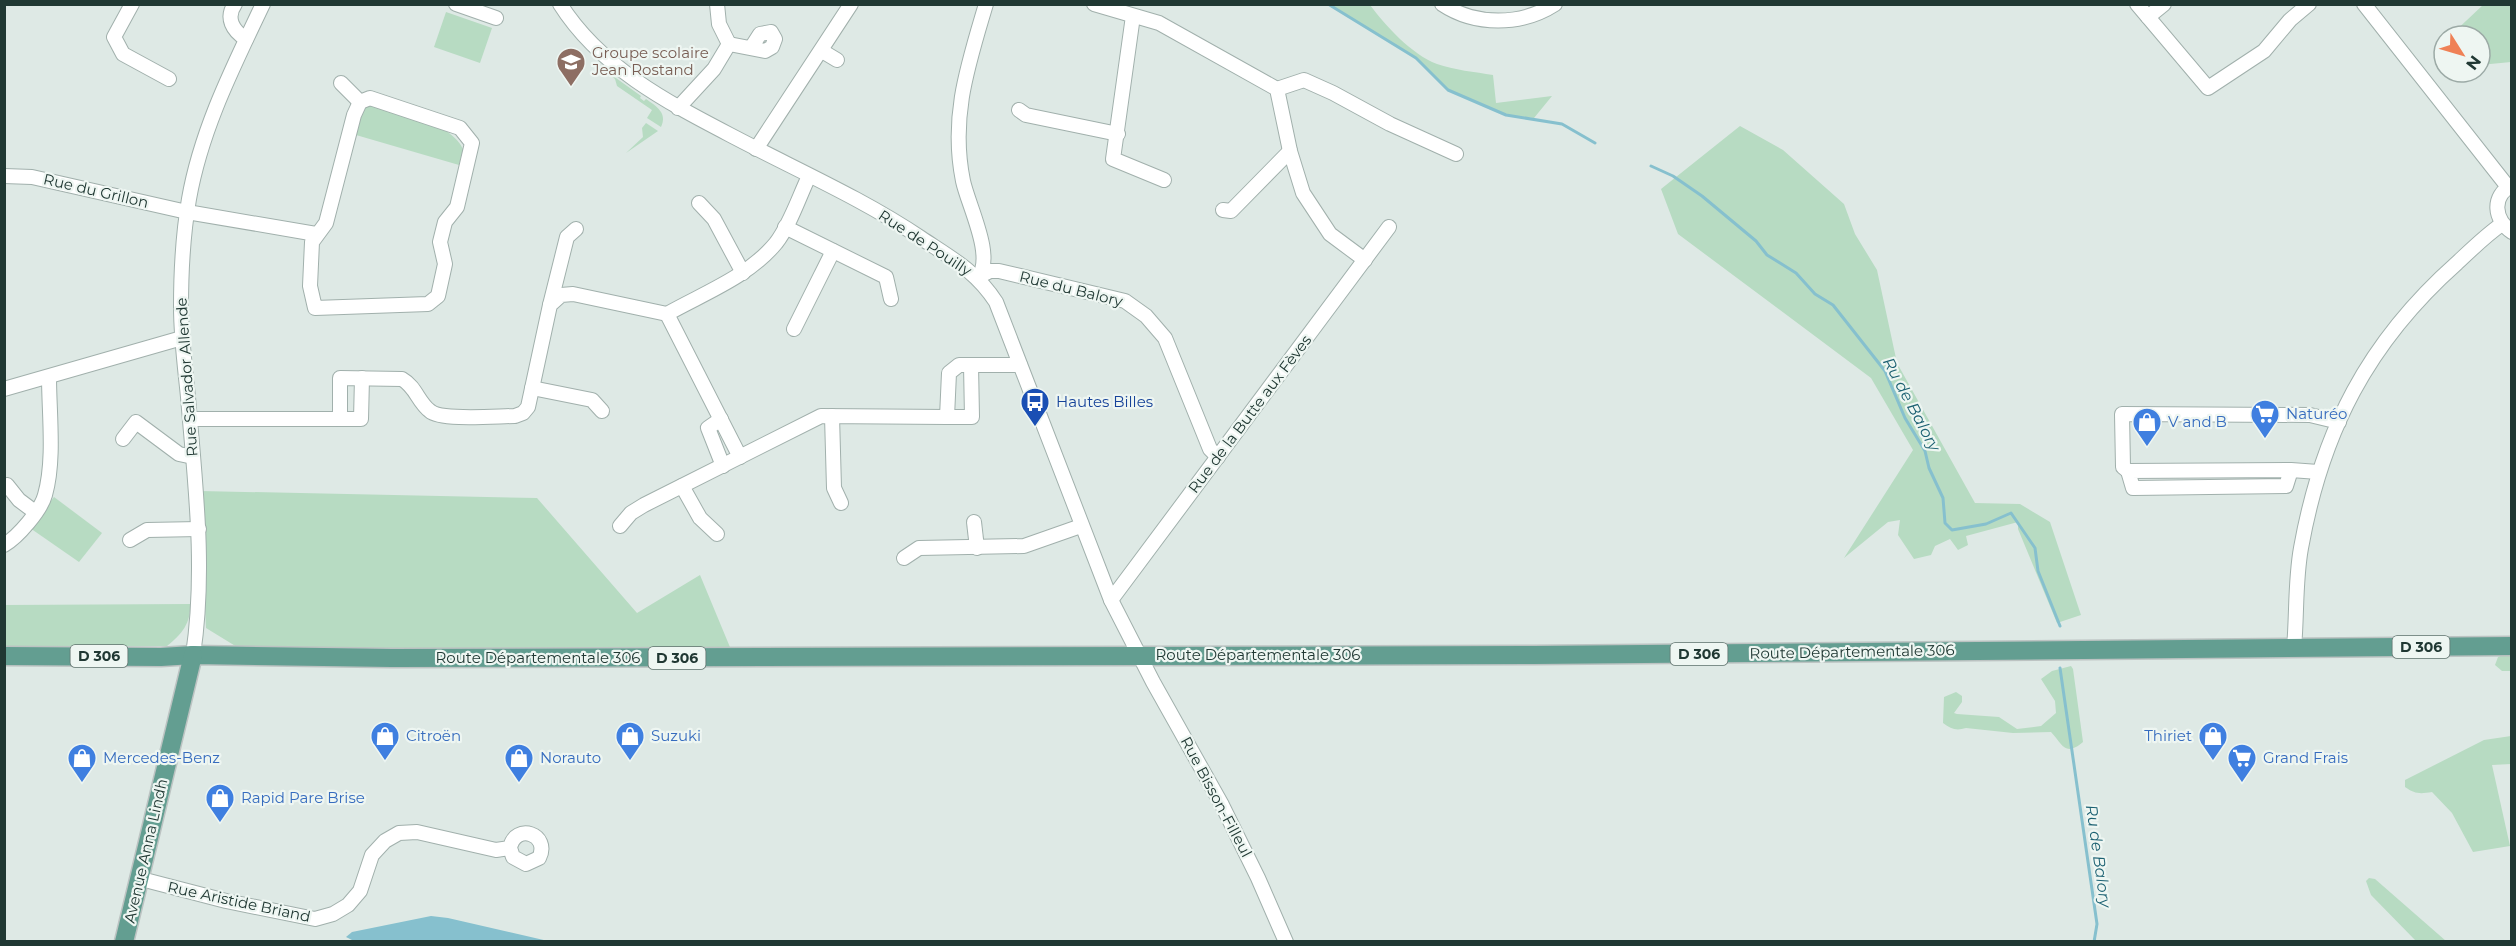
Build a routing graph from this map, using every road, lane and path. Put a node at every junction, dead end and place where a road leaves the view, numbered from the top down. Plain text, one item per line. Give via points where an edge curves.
1 (132, 4) edge
2 (263, 4) edge
3 (456, 4) edge
4 (560, 4) edge
5 (717, 4) edge
6 (851, 4) edge
7 (986, 4) edge
8 (1094, 4) edge
9 (1442, 4) edge
10 (1555, 4) edge
11 (2137, 4) edge
12 (2164, 4) edge
13 (2309, 4) edge
14 (2364, 4) edge
15 (232, 5) edge
16 (1133, 16) junction
17 (2148, 17) junction
18 (496, 18) dead end
19 (246, 39) junction
20 (729, 44) junction
21 (751, 48) dead end
22 (822, 51) junction
23 (837, 60) dead end
24 (168, 80) dead end
25 (341, 83) dead end
26 (1277, 89) junction
27 (360, 102) junction
28 (678, 108) junction
29 (1019, 110) dead end
30 (1118, 134) junction
31 (756, 149) junction
32 (1290, 152) junction
33 (1456, 153) dead end
34 (4, 176) edge
35 (809, 176) junction
36 (1164, 180) dead end
37 (2510, 186) edge
38 (699, 203) dead end
39 (1223, 210) dead end
40 (187, 212) junction
41 (785, 226) junction
42 (1389, 227) dead end
43 (2507, 228) edge
44 (576, 229) dead end
45 (316, 234) junction
46 (833, 251) junction
47 (1365, 260) junction
48 (743, 273) junction
49 (978, 277) junction
50 (891, 299) dead end
51 (550, 305) junction
52 (667, 314) junction
53 (794, 329) dead end
54 (182, 338) junction
55 (971, 365) junction
56 (1020, 365) junction
57 (50, 377) junction
58 (362, 378) junction
59 (4, 388) edge
60 (532, 388) junction
61 (602, 411) dead end
62 (832, 416) junction
63 (947, 417) junction
64 (190, 418) junction
65 (340, 419) junction
66 (721, 419) junction
67 (2339, 422) junction
68 (123, 439) dead end
69 (193, 457) junction
70 (740, 457) junction
71 (1218, 457) junction
72 (723, 466) junction
73 (2291, 470) junction
74 (2128, 471) junction
75 (2221, 471) junction
76 (2318, 472) junction
77 (7, 485) dead end
78 (682, 486) junction
79 (2215, 488) junction
80 (841, 503) dead end
81 (35, 512) junction
82 (974, 522) dead end
83 (620, 526) dead end
84 (1081, 526) junction
85 (199, 529) junction
86 (717, 534) dead end
87 (130, 540) dead end
88 (4, 545) edge
89 (976, 548) junction
90 (904, 558) dead end
91 (1111, 600) junction
92 (2511, 645) edge
93 (2294, 648) junction
94 (193, 655) junction
95 (1140, 655) junction
96 (4, 656) edge
97 (510, 848) dead end
98 (139, 881) junction
99 (124, 942) edge
100 (1286, 942) edge

1 - 24 street via 114,37 123,54
2 - 19 street, Rue Salvador Allende
3 - 18 street
4 - 28 street, Rue de Pouilly via 604,56
5 - 20 street via 719,24
6 - 22 street
7 - 49 street via 958,118 963,184 984,251 984,267
8 - 16 street
9 - 10 street via 1464,16 1493,21 1526,16
11 - 17 street
12 - 17 street
13 - 17 street via 2264,51 2208,88
14 - 37 street
15 - 19 street via 232,26
16 - 26 street via 1159,23
16 - 30 street
19 - 40 street, Rue Salvador Allende via 206,132
20 - 21 street
20 - 28 street via 714,69
22 - 23 street
22 - 31 street
25 - 27 street
26 - 32 street
26 - 33 street via 1304,80
27 - 45 street via 326,223
27 - 45 street via 370,98 460,128 472,143 457,207 445,222 440,242 444,264 438,296 428,304 315,308 310,286 312,242
28 - 31 street, Rue de Pouilly
29 - 30 street via 1026,115
30 - 36 street via 1113,159
31 - 35 street, Rue de Pouilly
32 - 39 street via 1231,212
32 - 47 street via 1303,193 1330,234
34 - 40 street, Rue du Grillon via 32,177
35 - 41 street
35 - 49 street, Rue de Pouilly via 889,218
37 - 43 street via 2497,205 2497,213
38 - 48 street via 714,219
40 - 45 street, Rue du Grillon
40 - 54 street, Rue Salvador Allende via 181,286
41 - 46 street
41 - 48 street via 777,242
42 - 47 street, Rue de la Butte aux Fèves
43 - 67 street via 2435,282 2389,333
44 - 51 street via 567,237
46 - 50 street via 886,278
46 - 53 street
47 - 71 street, Rue de la Butte aux Fèves
48 - 52 street
49 - 56 street, Rue de Pouilly via 996,302
49 - 71 street, Rue du Balory via 999,271 1125,301 1136,308 1166,338 1210,449
51 - 52 street via 561,295 573,294
51 - 60 street
52 - 66 street
54 - 57 street
54 - 64 street, Rue Salvador Allende
55 - 56 street
55 - 63 street via 959,365 949,373
55 - 63 street via 972,417
56 - 84 street, Rue de Pouilly
57 - 59 street
57 - 81 street via 49,479 45,498
58 - 60 street via 402,379 438,416 515,416 528,407
58 - 65 street via 361,419
58 - 65 street via 340,378
60 - 61 street via 591,400
62 - 63 street
62 - 70 street via 821,416
62 - 80 street via 834,488
64 - 65 street
64 - 69 street, Rue Salvador Allende
66 - 70 street
66 - 72 street via 708,428
67 - 74 street via 2310,415 2122,414 2122,467
67 - 76 street
68 - 69 street via 136,422 179,454
69 - 85 street, Rue Salvador Allende
70 - 72 street
71 - 91 street, Rue de la Butte aux Fèves
72 - 78 street
73 - 75 street
73 - 76 street
73 - 79 street via 2286,486
74 - 75 street
74 - 79 street via 2133,488
75 - 79 street via 2212,481
76 - 93 street via 2301,550
77 - 81 street
78 - 83 street via 631,513
78 - 86 street via 700,518
81 - 88 street via 21,532
82 - 89 street
84 - 89 street via 1024,546
84 - 91 street, Rue de Pouilly
85 - 87 street via 147,530
85 - 94 street, Rue Salvador Allende via 198,620
89 - 90 street via 919,548
91 - 95 street, Rue de Pouilly
92 - 93 main road, Route Départementale 306 / D 306
93 - 95 main road, Route Départementale 306 / D 306
94 - 95 main road, Route Départementale 306 / D 306
94 - 96 main road, Route Départementale 306 / D 306
94 - 98 main road, Avenue Anna Lindh
95 - 100 street, Rue Bisson-Filleul via 1222,805
97 - 98 street, Rue Aristide Briand via 496,850 417,832 399,833 372,855 360,891 348,905 333,915 315,919
98 - 99 main road, Avenue Anna Lindh

